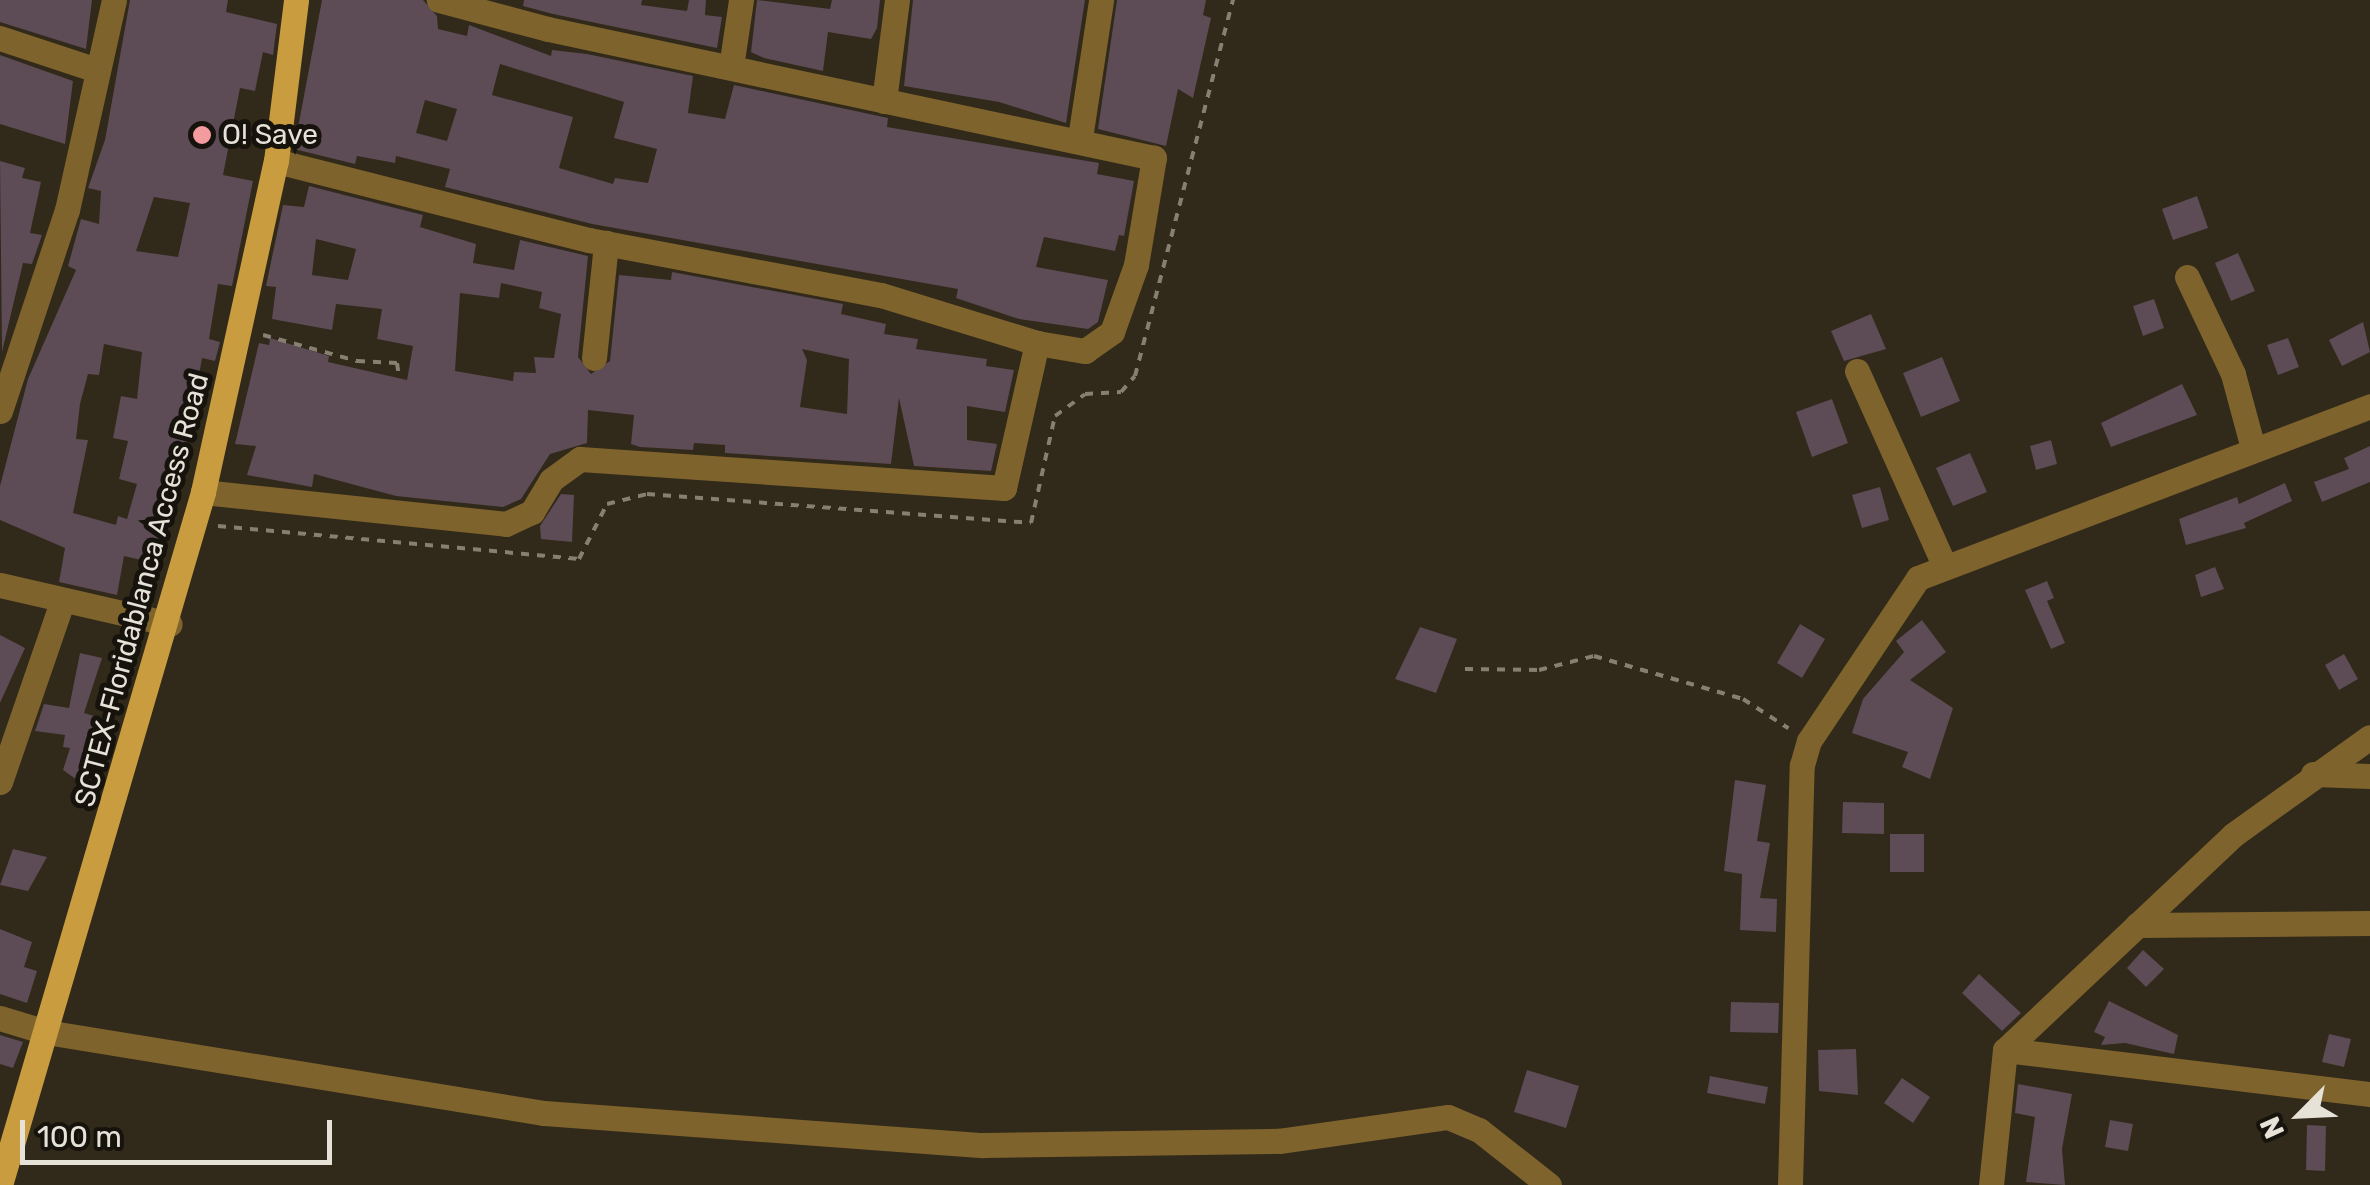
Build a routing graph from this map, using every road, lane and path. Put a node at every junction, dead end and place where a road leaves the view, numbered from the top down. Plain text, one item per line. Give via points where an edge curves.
1 (114, 0) edge
2 (296, 0) edge
3 (440, 0) edge
4 (740, 0) edge
5 (897, 0) edge
6 (1101, 0) edge
7 (1233, 0) edge
8 (495, 7) edge
9 (0, 38) edge
10 (731, 67) junction
11 (94, 69) junction
12 (884, 100) junction
13 (1080, 138) junction
14 (276, 161) junction
15 (606, 242) junction
16 (2186, 277) dead end
17 (244, 330) junction
18 (1037, 344) junction
19 (594, 358) dead end
20 (1856, 371) dead end
21 (400, 378) dead end
22 (2370, 406) edge
23 (0, 411) edge
24 (2252, 448) junction
25 (203, 492) junction
26 (194, 524) junction
27 (1945, 567) junction
28 (0, 586) edge
29 (62, 602) junction
30 (170, 624) junction
31 (1464, 669) dead end
32 (2370, 737) edge
33 (1809, 741) junction
34 (2313, 774) junction
35 (2370, 776) edge
36 (0, 782) edge
37 (2370, 923) edge
38 (2137, 925) junction
39 (0, 1018) edge
40 (46, 1032) junction
41 (2005, 1050) junction
42 (2370, 1094) edge
43 (0, 1185) edge
44 (1550, 1185) edge
45 (1790, 1185) edge
46 (1991, 1185) edge

1 - 11 street
2 - 14 main road, SCTEX-Floridablanca Access Road
3 - 8 street
4 - 10 street
5 - 12 street
6 - 13 street
7 - 26 path via 1135,376 1121,392 1085,394 1055,416 1031,523 647,494 607,504 579,559
8 - 10 street
9 - 11 street
10 - 12 street
11 - 23 street via 67,210
12 - 13 street
13 - 18 street via 1154,158 1136,265 1101,345 1084,351
14 - 15 street
14 - 17 main road, SCTEX-Floridablanca Access Road
15 - 18 street via 881,295
15 - 19 street
16 - 24 street via 2233,374
17 - 21 path via 357,361 397,364
17 - 25 main road, SCTEX-Floridablanca Access Road
18 - 25 street via 1004,488 580,459 551,480 532,512 506,524
20 - 27 street
22 - 24 street
24 - 27 street
25 - 26 main road, SCTEX-Floridablanca Access Road
26 - 30 main road, SCTEX-Floridablanca Access Road
27 - 33 street via 1918,578
28 - 29 street
29 - 30 street
29 - 36 street
30 - 40 main road, SCTEX-Floridablanca Access Road
31 - 33 path via 1539,670 1594,656 1743,699
32 - 34 street
33 - 45 street via 1802,765
34 - 35 street
34 - 38 street via 2233,835
37 - 38 street
38 - 41 street
39 - 40 street
40 - 43 main road, SCTEX-Floridablanca Access Road
40 - 44 street via 544,1113 983,1145 1280,1141 1448,1116 1479,1130
41 - 42 street
41 - 46 street

